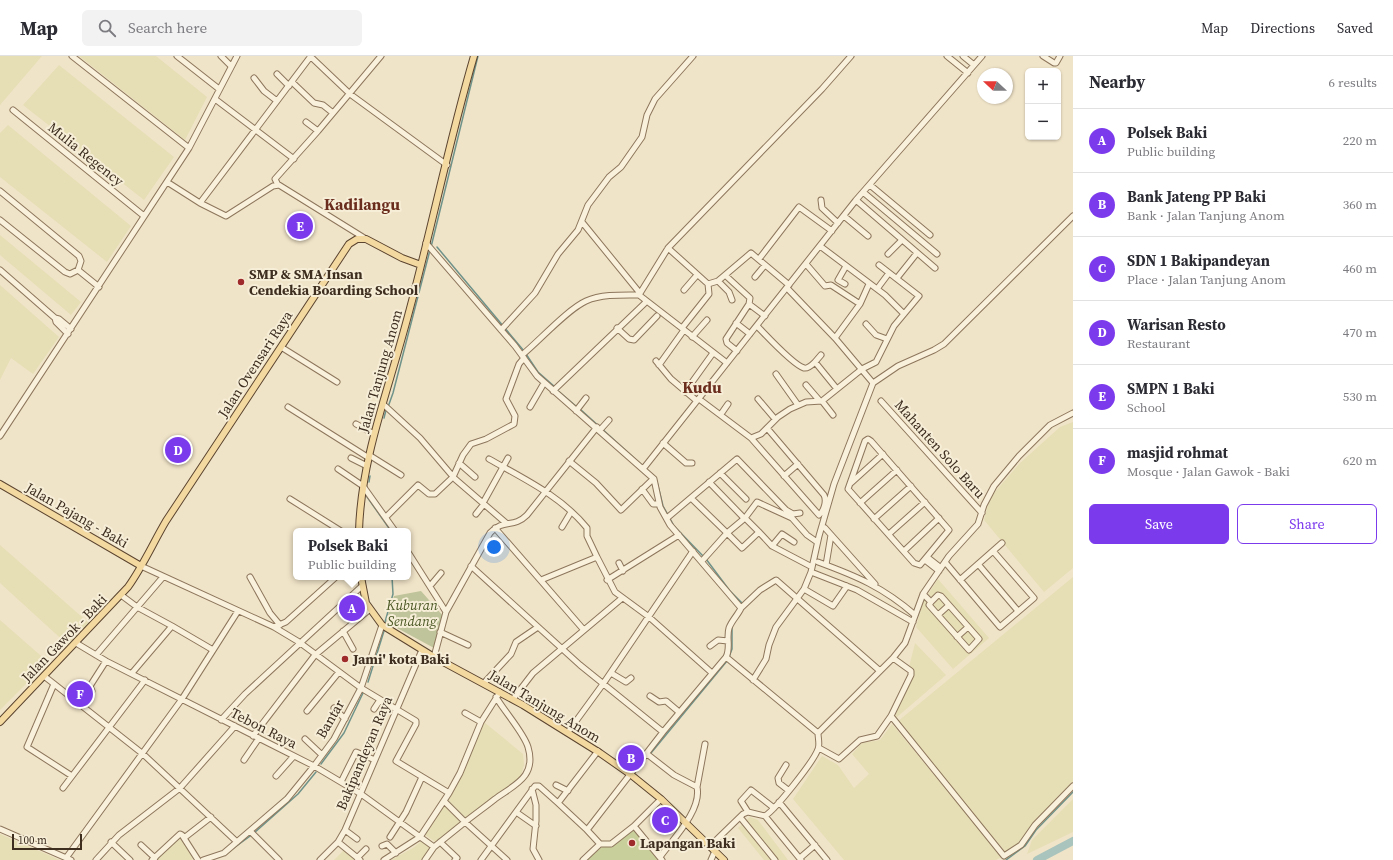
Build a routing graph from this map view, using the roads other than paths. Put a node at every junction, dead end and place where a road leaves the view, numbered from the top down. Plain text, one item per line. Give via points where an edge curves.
1 (72, 56) edge
2 (177, 56) edge
3 (221, 56) edge
4 (237, 56) edge
5 (310, 56) edge
6 (381, 56) edge
7 (474, 56) edge
8 (693, 56) edge
9 (851, 56) edge
10 (947, 56) edge
11 (963, 56) edge
12 (982, 56) edge
13 (1043, 56) edge
14 (1060, 56) edge
15 (974, 65) junction
16 (231, 66) junction
17 (968, 73) junction
18 (277, 74) dead end
19 (254, 78) dead end
20 (290, 84) junction
21 (219, 90) junction
22 (350, 94) junction
23 (215, 99) junction
24 (277, 102) junction
25 (13, 110) dead end
26 (333, 113) junction
27 (306, 122) dead end
28 (256, 131) junction
29 (318, 131) junction
30 (189, 148) junction
31 (294, 159) junction
32 (447, 164) junction
33 (166, 182) junction
34 (278, 185) junction
35 (870, 185) junction
36 (0, 191) edge
37 (863, 192) junction
38 (821, 200) dead end
39 (856, 200) junction
40 (200, 203) junction
41 (144, 216) junction
42 (844, 216) junction
43 (1073, 216) edge
44 (0, 220) edge
45 (582, 222) junction
46 (838, 223) junction
47 (832, 231) junction
48 (930, 235) dead end
49 (868, 236) dead end
50 (366, 239) junction
51 (902, 240) junction
52 (430, 246) junction
53 (820, 246) junction
54 (668, 248) junction
55 (917, 253) junction
56 (888, 254) dead end
57 (937, 254) dead end
58 (759, 259) junction
59 (806, 264) junction
60 (422, 265) junction
61 (765, 265) junction
62 (879, 265) dead end
63 (846, 266) junction
64 (935, 268) dead end
65 (0, 270) edge
66 (78, 270) junction
67 (889, 272) junction
68 (697, 275) junction
69 (725, 275) junction
70 (755, 277) dead end
71 (897, 278) junction
72 (838, 280) junction
73 (718, 281) junction
74 (708, 284) junction
75 (845, 284) dead end
76 (869, 284) junction
77 (788, 286) junction
78 (99, 287) junction
79 (835, 287) junction
80 (877, 289) junction
81 (684, 290) dead end
82 (639, 294) junction
83 (732, 300) dead end
84 (646, 302) junction
85 (749, 304) junction
86 (860, 304) junction
87 (904, 314) junction
88 (657, 316) dead end
89 (765, 316) junction
90 (707, 320) dead end
91 (736, 323) junction
92 (866, 324) dead end
93 (757, 326) junction
94 (617, 328) junction
95 (503, 329) junction
96 (683, 329) junction
97 (70, 331) junction
98 (750, 334) junction
99 (692, 337) junction
100 (835, 338) junction
101 (887, 339) junction
102 (281, 347) junction
103 (737, 351) junction
104 (713, 353) junction
105 (524, 355) junction
106 (821, 355) dead end
107 (815, 362) junction
108 (727, 363) junction
109 (862, 369) junction
110 (776, 374) dead end
111 (337, 382) dead end
112 (544, 382) junction
113 (873, 383) junction
114 (806, 385) dead end
115 (555, 389) junction
116 (837, 389) junction
117 (685, 392) junction
118 (586, 398) dead end
119 (758, 399) dead end
120 (698, 400) junction
121 (820, 401) junction
122 (881, 401) dead end
123 (728, 404) dead end
124 (798, 405) junction
125 (386, 406) junction
126 (288, 407) dead end
127 (530, 407) dead end
128 (578, 409) junction
129 (1073, 413) edge
130 (721, 414) junction
131 (833, 415) dead end
132 (775, 419) junction
133 (609, 420) dead end
134 (356, 424) dead end
135 (600, 428) junction
136 (767, 428) junction
137 (374, 434) junction
138 (0, 436) edge
139 (752, 438) junction
140 (664, 443) junction
141 (883, 454) junction
142 (369, 456) junction
143 (351, 458) dead end
144 (508, 458) dead end
145 (489, 459) dead end
146 (569, 461) junction
147 (459, 463) junction
148 (692, 463) dead end
149 (798, 464) junction
150 (367, 466) junction
151 (504, 467) junction
152 (644, 468) junction
153 (338, 469) dead end
154 (897, 470) junction
155 (720, 473) junction
156 (401, 475) dead end
157 (784, 476) junction
158 (452, 477) junction
159 (475, 477) dead end
160 (653, 478) junction
161 (709, 482) junction
162 (0, 484) edge
163 (850, 484) junction
164 (363, 486) junction
165 (911, 486) junction
166 (546, 490) junction
167 (642, 490) junction
168 (691, 498) junction
169 (290, 499) dead end
170 (746, 499) dead end
171 (925, 502) junction
172 (860, 503) junction
173 (484, 504) junction
174 (659, 504) junction
175 (571, 512) junction
176 (800, 513) dead end
177 (982, 513) junction
178 (476, 514) dead end
179 (386, 517) junction
180 (743, 517) junction
181 (668, 518) junction
182 (939, 518) junction
183 (874, 519) junction
184 (506, 523) junction
185 (562, 527) dead end
186 (336, 528) edge
187 (359, 528) edge
188 (393, 528) edge
189 (495, 528) junction
190 (825, 528) dead end
191 (759, 532) junction
192 (726, 533) junction
193 (888, 534) junction
194 (831, 535) junction
195 (679, 536) junction
196 (794, 542) dead end
197 (817, 542) junction
198 (1002, 543) dead end
199 (772, 546) junction
200 (693, 551) junction
201 (904, 551) junction
202 (993, 551) junction
203 (411, 557) edge
204 (596, 557) junction
205 (926, 558) junction
206 (704, 559) junction
207 (818, 562) dead end
208 (945, 562) junction
209 (619, 563) dead end
210 (978, 564) junction
211 (826, 565) junction
212 (141, 566) junction
213 (471, 566) junction
214 (940, 569) junction
215 (811, 570) junction
216 (623, 571) junction
217 (441, 573) dead end
218 (163, 577) junction
219 (250, 577) dead end
220 (333, 580) edge
221 (361, 580) edge
222 (541, 580) junction
223 (608, 580) junction
224 (960, 580) junction
225 (362, 586) junction
226 (430, 586) junction
227 (847, 586) junction
228 (804, 589) junction
229 (880, 589) junction
230 (923, 594) junction
231 (121, 595) junction
232 (621, 598) junction
233 (797, 598) junction
234 (931, 602) junction
235 (742, 605) junction
236 (949, 605) junction
237 (138, 607) junction
238 (370, 609) junction
239 (238, 611) junction
240 (446, 612) junction
241 (1018, 612) junction
242 (915, 615) junction
243 (938, 615) junction
244 (649, 617) junction
245 (286, 622) junction
246 (912, 622) junction
247 (382, 625) junction
248 (172, 626) junction
249 (277, 626) junction
250 (538, 627) junction
251 (968, 627) junction
252 (583, 629) junction
253 (343, 631) junction
254 (440, 632) junction
255 (286, 634) junction
256 (957, 637) junction
257 (728, 641) junction
258 (299, 642) junction
259 (76, 643) junction
260 (468, 645) dead end
261 (710, 646) dead end
262 (561, 648) junction
263 (353, 649) dead end
264 (213, 650) junction
265 (422, 650) junction
266 (96, 655) junction
267 (316, 655) junction
268 (434, 657) junction
269 (728, 658) junction
270 (893, 658) junction
271 (106, 661) junction
272 (880, 671) junction
273 (339, 672) junction
274 (611, 672) junction
275 (132, 673) junction
276 (712, 673) junction
277 (44, 676) junction
278 (631, 678) dead end
279 (144, 680) junction
280 (753, 680) junction
281 (484, 683) junction
282 (54, 684) junction
283 (603, 684) junction
284 (362, 689) junction
285 (498, 695) junction
286 (650, 696) dead end
287 (182, 699) junction
288 (513, 699) junction
289 (380, 700) junction
290 (81, 705) junction
291 (334, 708) dead end
292 (374, 709) dead end
293 (396, 709) junction
294 (307, 711) dead end
295 (679, 712) junction
296 (465, 713) dead end
297 (891, 716) junction
298 (345, 719) junction
299 (221, 720) junction
300 (0, 722) edge
301 (481, 722) junction
302 (235, 726) junction
303 (108, 728) junction
304 (568, 732) junction
305 (663, 732) junction
306 (818, 733) junction
307 (253, 736) junction
308 (259, 738) junction
309 (305, 739) dead end
310 (705, 744) dead end
311 (819, 748) junction
312 (598, 751) junction
313 (143, 754) junction
314 (646, 754) junction
315 (322, 755) junction
316 (293, 757) junction
317 (244, 760) dead end
318 (375, 760) junction
319 (786, 765) dead end
320 (316, 767) junction
321 (630, 774) junction
322 (72, 776) junction
323 (276, 776) dead end
324 (422, 777) junction
325 (341, 782) junction
326 (556, 785) dead end
327 (1073, 786) edge
328 (697, 787) junction
329 (63, 788) dead end
330 (180, 788) junction
331 (532, 789) junction
332 (788, 790) junction
333 (568, 791) junction
334 (449, 793) junction
335 (361, 794) junction
336 (661, 799) junction
337 (444, 801) junction
338 (779, 802) junction
339 (558, 803) junction
340 (774, 808) junction
341 (516, 812) junction
342 (748, 812) junction
343 (765, 816) junction
344 (210, 817) junction
345 (740, 817) junction
346 (465, 822) junction
347 (686, 822) junction
348 (400, 823) junction
349 (536, 826) junction
350 (634, 826) junction
351 (0, 829) edge
352 (345, 830) junction
353 (588, 830) junction
354 (251, 833) junction
355 (390, 837) dead end
356 (420, 837) junction
357 (184, 838) junction
358 (357, 840) dead end
359 (111, 842) junction
360 (237, 842) junction
361 (338, 842) junction
362 (440, 842) junction
363 (600, 844) junction
364 (142, 845) dead end
365 (816, 845) junction
366 (382, 846) dead end
367 (491, 846) junction
368 (710, 846) junction
369 (434, 847) junction
370 (366, 849) dead end
371 (715, 851) junction
372 (396, 853) junction
373 (661, 858) edge
374 (69, 859) edge
375 (154, 859) edge
376 (358, 859) edge
377 (801, 859) edge
378 (96, 860) edge
379 (130, 860) edge
380 (198, 860) edge
381 (203, 860) edge
382 (279, 860) edge
383 (320, 860) edge
384 (384, 860) edge
385 (425, 860) edge
386 (455, 860) edge
387 (482, 860) edge
388 (507, 860) edge
389 (538, 860) edge
390 (583, 860) edge
391 (711, 860) edge
392 (724, 860) edge
393 (775, 860) edge
394 (827, 860) edge

1 - 30 street
2 - 21 street
3 - 16 street
4 - 16 street
5 - 20 street
5 - 22 street
6 - 22 street
7 - 32 main road, Jalan Tanjung Anom
8 - 45 street via 655,98 647,115 642,137 621,167 595,195 585,211
9 - 54 street
10 - 17 street
11 - 15 street
12 - 15 street
13 - 14 street via 1054,63
15 - 17 street
16 - 21 street
17 - 35 street
18 - 20 street
19 - 24 street
20 - 24 street
20 - 26 street via 314,103 323,105
21 - 23 street
22 - 26 street
22 - 32 street
23 - 28 street
23 - 30 street
24 - 28 street
25 - 41 street, Mulia Regency
26 - 29 street
27 - 29 street
28 - 31 street
28 - 40 street
29 - 31 street
30 - 33 street
31 - 34 street via 275,179
32 - 52 main road, Jalan Tanjung Anom
33 - 40 street
33 - 41 street
34 - 40 street via 272,186 229,215 219,214
34 - 50 street
35 - 37 street
35 - 48 street
36 - 66 street via 79,256 81,261
37 - 39 street
37 - 57 street
38 - 46 street via 822,208
39 - 42 street
39 - 51 street
41 - 78 street
42 - 46 street
42 - 49 street
43 - 113 street via 944,344 898,366
44 - 66 street via 65,272 70,274
45 - 82 street
45 - 95 street via 573,239 558,254 535,293
46 - 47 street
47 - 53 street
47 - 58 street via 800,207
50 - 60 main road via 402,258
50 - 102 main road, Jalan Ovensari Raya via 357,239 349,244
51 - 55 street
51 - 56 street
52 - 60 main road, Jalan Tanjung Anom
52 - 95 street
53 - 59 street
53 - 63 street
54 - 68 street
54 - 82 street
55 - 64 street
55 - 71 street
58 - 61 street
58 - 69 street via 750,253
59 - 77 street
59 - 79 street via 825,286 830,284
60 - 125 main road, Jalan Tanjung Anom
61 - 70 street
61 - 77 street
62 - 67 street
63 - 72 street
63 - 76 street
65 - 97 street
66 - 78 street
67 - 71 street
67 - 80 street
68 - 74 street
68 - 81 street
69 - 73 street
69 - 85 street via 750,298
71 - 87 street via 919,296
72 - 75 street
72 - 79 street
73 - 74 street
73 - 83 street via 729,292
74 - 96 street via 709,294
76 - 80 street
76 - 86 street
77 - 89 street
77 - 100 street
78 - 97 street
79 - 86 street
80 - 87 street
82 - 84 street
82 - 105 street via 587,300
84 - 94 street
84 - 96 street
85 - 89 street
85 - 91 street
86 - 100 street
87 - 101 street
88 - 94 street via 634,340 629,339
89 - 93 street
90 - 99 street
91 - 98 street
91 - 103 street via 726,341
92 - 101 street via 876,335
93 - 98 street
93 - 107 street via 803,367
94 - 115 street
95 - 105 street
96 - 99 street
96 - 117 street via 657,363
97 - 138 street
98 - 103 street
99 - 104 street
100 - 109 street
101 - 109 street via 879,360
102 - 111 street
102 - 212 main road, Jalan Ovensari Raya via 166,521
103 - 108 street
104 - 108 street
104 - 117 street
105 - 112 street
105 - 147 street via 506,399 515,416 514,424 471,444
106 - 107 street
107 - 116 street
108 - 120 street
109 - 113 street
109 - 116 street
110 - 124 street
112 - 115 street
112 - 127 street
113 - 197 street via 838,473
114 - 121 street
115 - 128 street
116 - 121 street
117 - 120 street
118 - 128 street
119 - 132 street
120 - 130 street
120 - 140 street
121 - 124 street
121 - 131 street
122 - 177 street, Mahanten Solo Baru
123 - 130 street
124 - 132 street
125 - 137 main road, Jalan Tanjung Anom
125 - 158 street via 420,438
126 - 142 street
128 - 135 street
129 - 177 street via 1050,425 1019,456 994,486
130 - 139 street
132 - 136 street
133 - 135 street
134 - 137 street
135 - 146 street
135 - 152 street
136 - 139 street via 758,437
136 - 149 street
137 - 142 main road, Jalan Tanjung Anom
139 - 157 street
140 - 148 street via 686,463
140 - 152 street
141 - 154 street
141 - 163 street
141 - 163 street via 871,441 866,440
142 - 150 main road, Jalan Tanjung Anom
142 - 156 street
143 - 150 street
144 - 151 street
145 - 151 street
146 - 166 street
146 - 167 street via 596,483 620,509
147 - 158 street
147 - 159 street
149 - 157 street
149 - 157 street via 826,497 820,514 815,513
150 - 164 main road, Jalan Tanjung Anom
151 - 166 street
151 - 173 street
152 - 160 street
153 - 164 street
154 - 165 street
154 - 172 street
155 - 161 street
155 - 170 street
155 - 176 street via 738,458 786,510 793,514
158 - 173 street
158 - 179 street via 433,495 421,486 416,486
160 - 167 street
160 - 174 street via 657,485
161 - 168 street
161 - 180 street
162 - 212 main road, Jalan Pajang - Baki
163 - 172 street via 848,489
164 - 179 street
164 - 187 main road, Jalan Tanjung Anom
165 - 171 street
165 - 183 street
166 - 175 street
166 - 184 street via 522,520 517,523
167 - 174 street via 653,504
168 - 181 street
168 - 192 street
169 - 186 street
171 - 182 street
171 - 193 street
172 - 183 street
173 - 178 street
173 - 184 street
174 - 181 street
175 - 185 street
175 - 204 street via 588,528 587,536
177 - 208 street via 974,530
179 - 188 street
180 - 191 street
180 - 192 street
180 - 197 street via 758,502 792,518
181 - 195 street
182 - 201 street
182 - 205 street via 948,530
183 - 193 street
184 - 189 street
189 - 213 street
189 - 222 street
190 - 194 street
191 - 192 street via 742,548
191 - 199 street
192 - 206 street
193 - 201 street
194 - 211 street
194 - 229 street
195 - 200 street
195 - 216 street
196 - 199 street via 782,534
197 - 215 street
198 - 202 street
199 - 215 street
200 - 206 street
200 - 244 street
201 - 205 street via 918,565
202 - 210 street
202 - 241 street via 1034,598
203 - 226 street
204 - 222 street
204 - 223 street
205 - 214 street
206 - 235 street
207 - 211 street
208 - 214 street
208 - 224 street
209 - 216 street
210 - 224 street
210 - 241 street
211 - 229 street
212 - 218 street
212 - 231 main road, Jalan Gawok - Baki
213 - 240 street
213 - 250 street
214 - 230 street
215 - 227 street
215 - 228 street
216 - 223 street
217 - 226 street
218 - 237 street
218 - 239 street
219 - 249 street
220 - 245 street
221 - 225 main road, Jalan Tanjung Anom
222 - 252 street
223 - 232 street
224 - 241 street via 1000,627
225 - 238 main road, Jalan Tanjung Anom
225 - 258 street
226 - 240 street
227 - 228 street via 833,606
227 - 246 street
228 - 233 street
229 - 242 street
230 - 234 street
230 - 242 street
231 - 237 street
231 - 259 main road, Jalan Gawok - Baki
232 - 244 street
232 - 252 street
233 - 235 street via 775,580
233 - 272 street
233 - 280 street via 776,627 766,659
234 - 236 street via 940,595
234 - 243 street via 929,605
235 - 257 street via 729,628
236 - 243 street
236 - 251 street
237 - 248 street
237 - 266 street
238 - 247 main road, Jalan Tanjung Anom
238 - 253 street
239 - 249 street
239 - 264 street
240 - 254 street
242 - 246 street
243 - 256 street
244 - 274 street
244 - 276 street
245 - 249 street
245 - 255 street
246 - 270 street via 908,637
247 - 265 main road, Jalan Tanjung Anom
247 - 284 street, Bantar
248 - 264 street
248 - 275 street
249 - 255 street
250 - 262 street
250 - 281 street via 516,642 511,654
251 - 256 street
251 - 256 street via 979,639 969,650
252 - 262 street
253 - 263 street
253 - 267 street
254 - 260 street
254 - 268 street
255 - 258 street
257 - 261 street via 718,640
257 - 269 street
258 - 267 street
258 - 299 street
259 - 266 street, Tebon Raya
259 - 277 main road, Jalan Gawok - Baki
262 - 283 street
262 - 288 street via 527,680
264 - 287 street
265 - 268 main road, Jalan Tanjung Anom
265 - 293 street, Bakipandeyan Raya
266 - 271 street, Tebon Raya
267 - 273 street
267 - 307 street
268 - 281 main road, Jalan Tanjung Anom
269 - 276 street
269 - 280 street
270 - 272 street
270 - 297 street via 911,673
271 - 275 street, Tebon Raya
271 - 290 street via 90,686 92,691
272 - 306 street
273 - 284 street
273 - 294 street
274 - 278 street via 626,682
274 - 283 street
275 - 279 street, Tebon Raya
276 - 295 street
277 - 282 street
277 - 300 main road, Jalan Gawok - Baki
279 - 287 street, Tebon Raya
279 - 303 street
280 - 306 street
281 - 285 main road, Jalan Tanjung Anom
282 - 290 street
282 - 322 street via 27,747
283 - 304 street
283 - 305 street
284 - 289 street
284 - 298 street, Bantar
285 - 288 main road, Jalan Tanjung Anom
285 - 301 street
285 - 346 street via 528,746 528,765 518,785
286 - 295 street via 659,702 666,701
287 - 299 street, Tebon Raya
287 - 313 street
288 - 304 main road, Jalan Tanjung Anom
289 - 292 street
289 - 293 street
290 - 303 street
291 - 298 street
293 - 318 street, Bakipandeyan Raya
293 - 324 street via 416,723 396,761
295 - 305 street
296 - 301 street
297 - 311 street via 877,736 860,740 842,759
297 - 327 street via 1004,856 1021,845 1035,825
298 - 315 street, Bantar
299 - 302 street, Tebon Raya
301 - 334 street
302 - 307 street, Tebon Raya
302 - 330 street
303 - 313 street
303 - 322 street
304 - 312 main road, Jalan Tanjung Anom
305 - 314 street
306 - 311 street
307 - 308 street, Tebon Raya
308 - 316 street, Tebon Raya
308 - 317 street
309 - 315 street
310 - 328 street
311 - 332 street
312 - 321 main road, Jalan Tanjung Anom
312 - 333 street
313 - 330 street
313 - 374 street
314 - 321 street
314 - 328 street via 674,775
315 - 320 street, Bantar
316 - 320 street, Tebon Raya
316 - 323 street
318 - 325 street via 356,752
318 - 335 street, Bakipandeyan Raya
319 - 332 street via 778,778 779,783
320 - 325 street, Tebon Raya
320 - 354 street, Bantar
321 - 336 main road, Jalan Tanjung Anom
321 - 353 street
322 - 329 street
324 - 334 street
324 - 348 street
325 - 335 street, Tebon Raya
326 - 333 street
328 - 347 street via 696,805
330 - 344 street
330 - 359 street
331 - 339 street via 539,786
331 - 341 street
331 - 349 street via 536,805
332 - 338 street
333 - 339 street
334 - 337 street
335 - 348 street, Tebon Raya
335 - 352 street, Bakipandeyan Raya
336 - 347 main road, Jalan Tanjung Anom
336 - 350 street
337 - 346 street
337 - 356 street
338 - 340 street
338 - 365 street
339 - 353 street
340 - 342 street via 751,790 742,801
340 - 343 street
341 - 349 street
341 - 367 street
342 - 343 street
342 - 345 street
343 - 377 street
344 - 357 street
344 - 360 street
345 - 368 street
345 - 393 street
346 - 362 street
346 - 367 street
347 - 368 main road, Jalan Tanjung Anom
347 - 373 street
348 - 355 street
348 - 356 street, Tebon Raya
349 - 389 street via 533,849
350 - 363 street via 611,844
350 - 373 street
351 - 374 street
352 - 358 street
352 - 361 street, Bakipandeyan Raya
353 - 363 street
354 - 360 street, Bantar
354 - 382 street
356 - 369 street, Tebon Raya
356 - 372 street
357 - 375 street via 178,835
357 - 380 street
359 - 378 street
359 - 379 street
360 - 381 street, Bantar via 223,854
361 - 376 street
361 - 383 street, Bakipandeyan Raya
362 - 369 street
362 - 386 street via 456,858
363 - 390 street
364 - 375 street
365 - 377 street
365 - 394 street
366 - 372 street via 387,844
367 - 387 street
367 - 388 street
368 - 371 main road, Jalan Tanjung Anom
369 - 385 street
370 - 376 street
371 - 391 street
371 - 392 main road, Jalan Tanjung Anom
372 - 384 street

